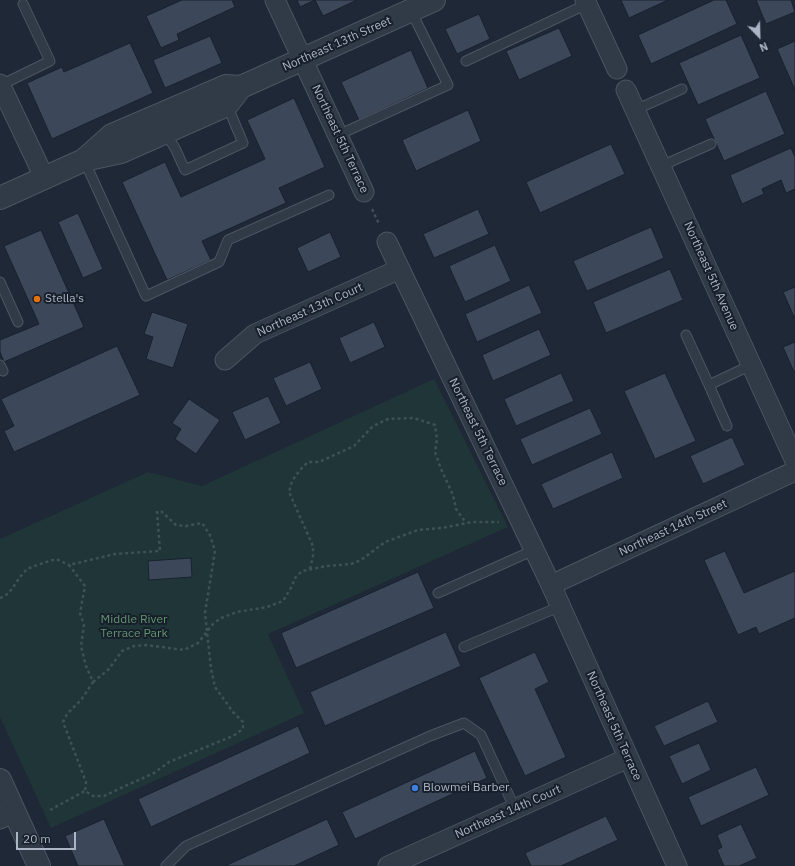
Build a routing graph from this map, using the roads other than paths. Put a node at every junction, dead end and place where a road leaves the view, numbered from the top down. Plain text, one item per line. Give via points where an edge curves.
1 (275, 0) edge
2 (586, 2) edge
3 (23, 4) dead end
4 (420, 5) edge
5 (302, 59) junction
6 (466, 61) dead end
7 (617, 69) dead end
8 (0, 85) edge
9 (240, 88) junction
10 (682, 89) dead end
11 (626, 90) dead end
12 (227, 105) junction
13 (635, 110) junction
14 (165, 133) junction
15 (338, 135) junction
16 (711, 144) dead end
17 (84, 160) junction
18 (661, 166) junction
19 (44, 177) junction
20 (364, 192) road end
21 (329, 194) dead end
22 (0, 198) edge
23 (387, 242) road end
24 (400, 269) junction
25 (0, 282) edge
26 (18, 322) dead end
27 (686, 335) dead end
28 (225, 360) dead end
29 (751, 365) junction
30 (709, 384) junction
31 (727, 426) dead end
32 (795, 462) edge
33 (795, 471) edge
34 (534, 550) junction
35 (551, 585) junction
36 (438, 593) dead end
37 (561, 606) junction
38 (464, 647) dead end
39 (628, 758) junction
40 (0, 780) edge
41 (516, 809) junction
42 (7, 815) edge
43 (39, 866) edge
44 (166, 866) edge
45 (388, 866) edge
46 (677, 866) edge

1 - 5 street, Northeast 5th Terrace
2 - 6 lane
2 - 7 street
3 - 8 lane via 50,61
4 - 5 street, Northeast 13th Street
4 - 15 lane via 448,85
5 - 9 street, Northeast 13th Street
5 - 15 street, Northeast 5th Terrace
8 - 19 street
9 - 12 street, Northeast 13th Street
9 - 17 street, Northeast 13th Street via 226,86 112,135
10 - 13 lane
11 - 13 street, Northeast 5th Avenue
12 - 14 street, Northeast 13th Street
12 - 14 lane via 243,143 185,170
13 - 18 street, Northeast 5th Avenue
14 - 17 street, Northeast 13th Street via 121,152
15 - 20 street, Northeast 5th Terrace
16 - 18 lane
17 - 19 street, Northeast 13th Street
17 - 21 lane via 146,296 219,262 228,240
18 - 29 street, Northeast 5th Avenue
19 - 22 street, Northeast 13th Street
23 - 24 street, Northeast 5th Terrace
24 - 28 street, Northeast 13th Court via 255,334
24 - 34 street, Northeast 5th Terrace
25 - 26 lane
27 - 30 lane
29 - 30 lane
29 - 32 street, Northeast 5th Avenue
30 - 31 lane
33 - 35 street, Northeast 14th Street
34 - 35 street, Northeast 5th Terrace
34 - 36 lane
35 - 37 street, Northeast 5th Terrace
37 - 38 lane
37 - 39 street, Northeast 5th Terrace
39 - 41 street, Northeast 14th Court
39 - 46 street, Northeast 5th Terrace
40 - 42 street
41 - 44 lane via 480,735 464,723 186,846
41 - 45 street, Northeast 14th Court
42 - 43 street

